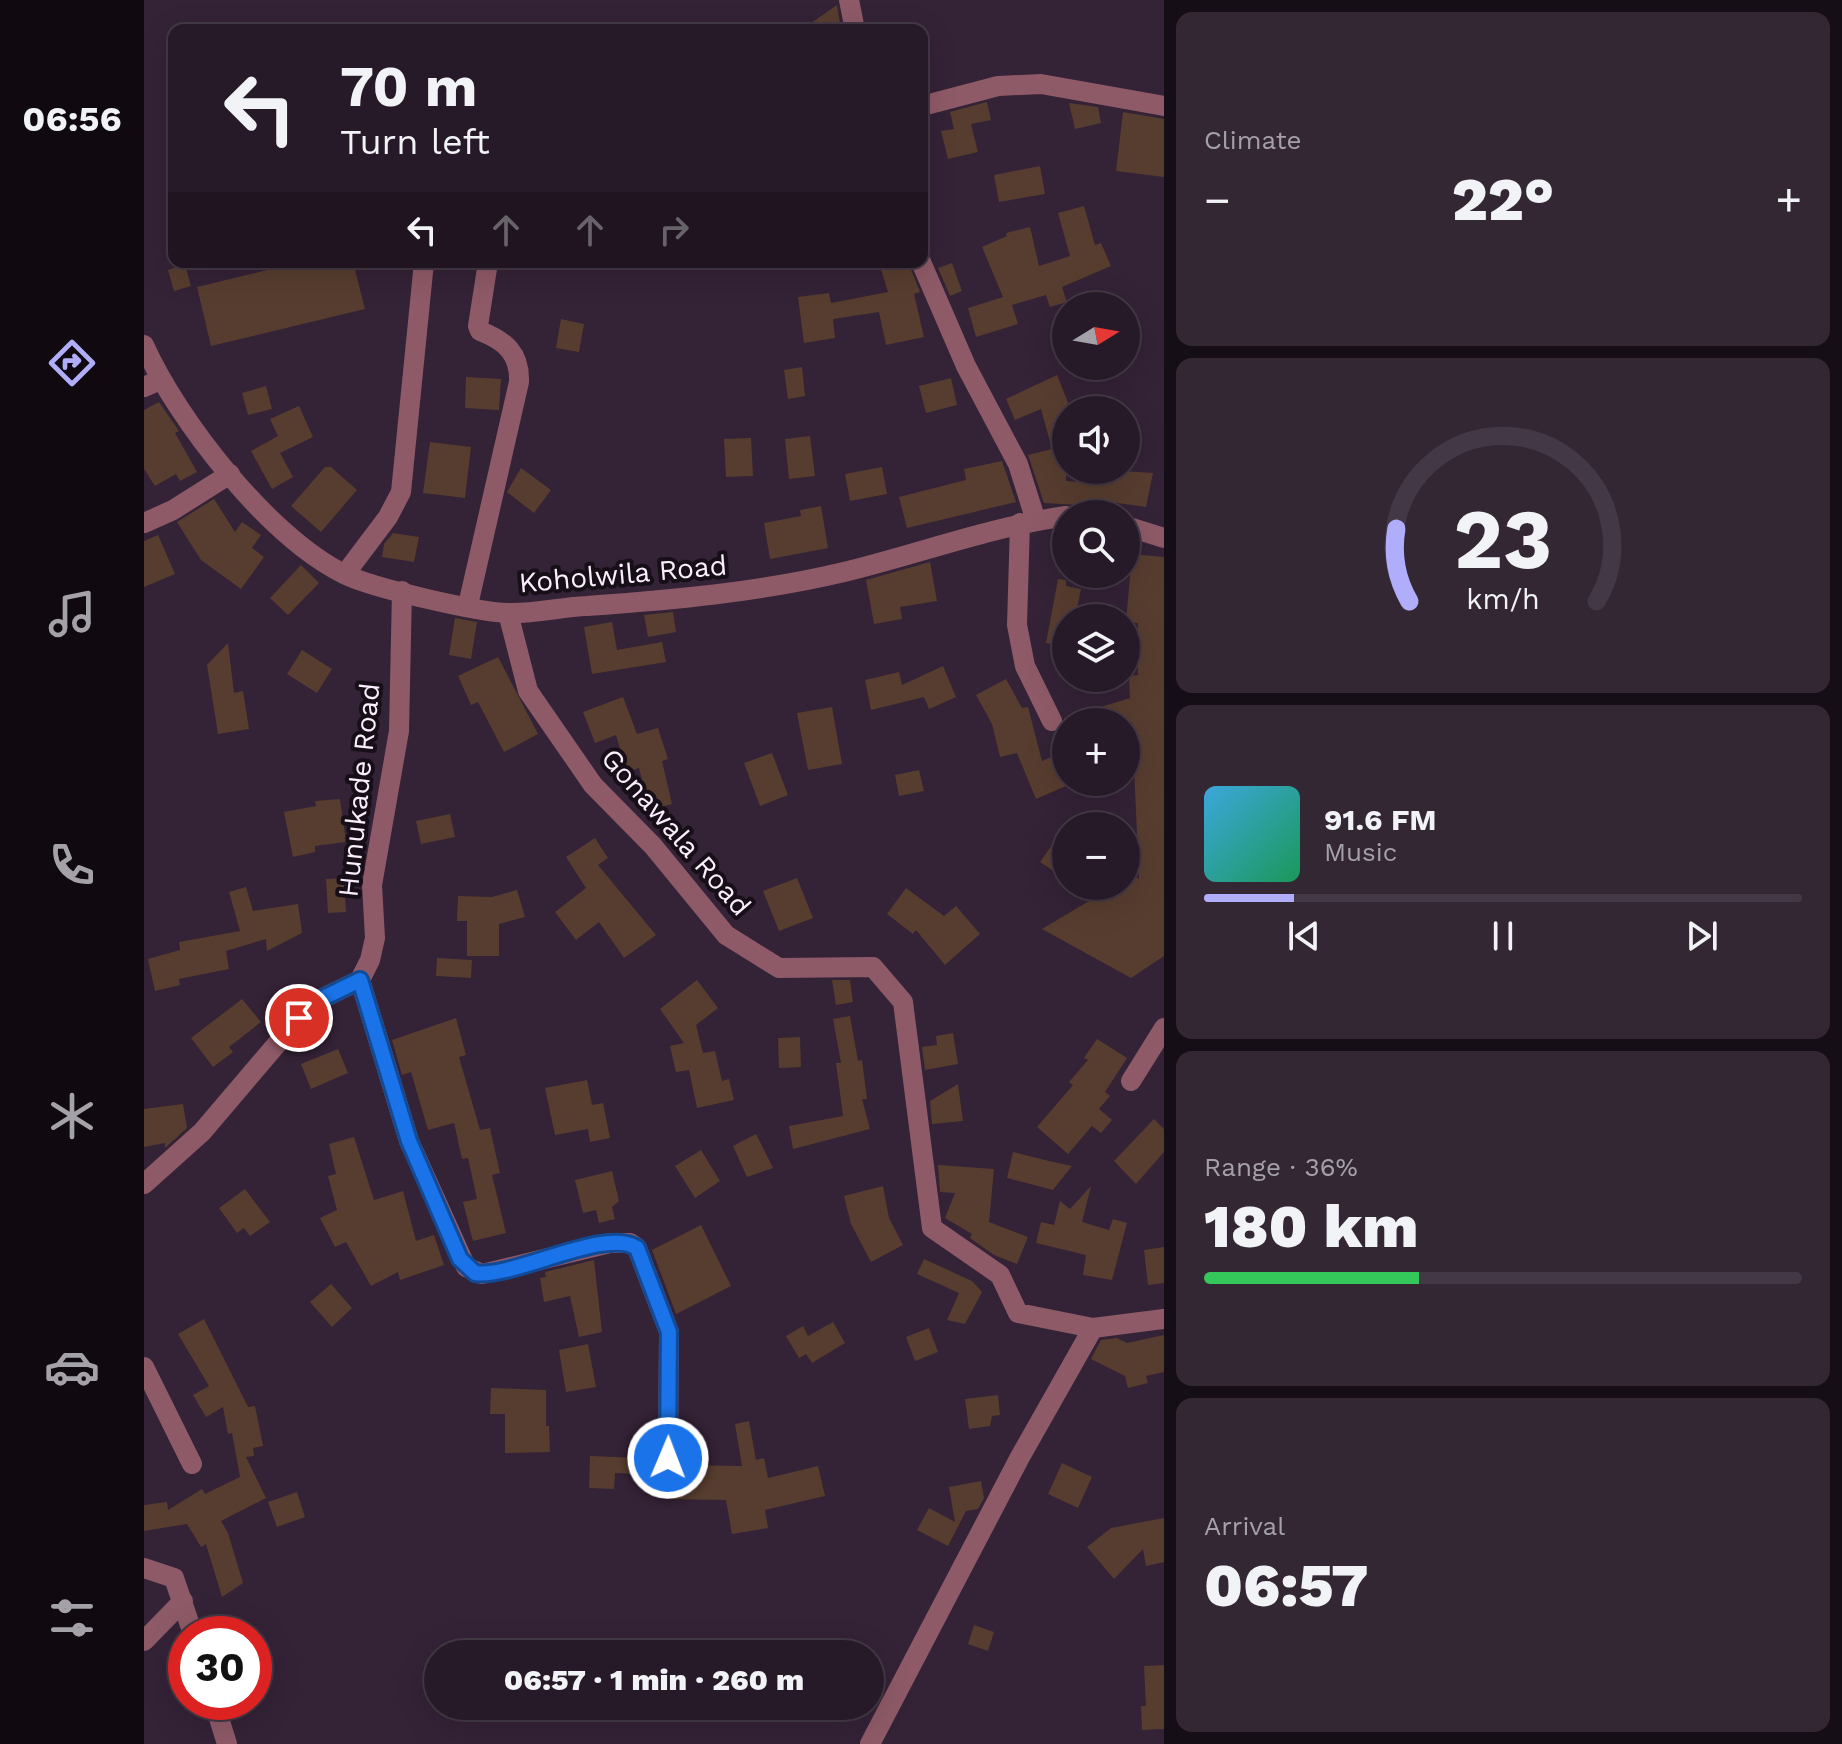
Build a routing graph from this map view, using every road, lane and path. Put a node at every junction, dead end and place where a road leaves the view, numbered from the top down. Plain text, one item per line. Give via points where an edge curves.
1 (849, 0) edge
2 (854, 24) edge
3 (928, 104) edge
4 (1164, 106) edge
5 (423, 268) edge
6 (487, 268) edge
7 (924, 268) edge
8 (144, 345) edge
9 (152, 384) edge
10 (230, 474) junction
11 (1052, 518) edge
12 (1028, 522) junction
13 (144, 523) edge
14 (1140, 530) edge
15 (1164, 538) edge
16 (345, 574) junction
17 (402, 591) junction
18 (468, 605) junction
19 (508, 613) junction
20 (1052, 721) dead end
21 (360, 980) junction
22 (1164, 1028) edge
23 (1131, 1081) dead end
24 (144, 1184) edge
25 (1164, 1319) edge
26 (1093, 1328) junction
27 (144, 1367) edge
28 (668, 1458) dead end
29 (192, 1464) dead end
30 (144, 1568) edge
31 (183, 1601) junction
32 (188, 1616) edge
33 (144, 1641) edge
34 (220, 1720) edge
35 (227, 1744) edge
36 (870, 1744) edge

1 - 2 street
3 - 4 street via 998,86 1041,84
5 - 16 street via 401,492
6 - 18 street via 478,326 516,356 519,382
7 - 12 street via 966,366 1018,464
8 - 9 street, Koholwila Road
9 - 10 street, Koholwila Road
10 - 13 street
10 - 16 street, Koholwila Road via 275,521
11 - 12 street, Koholwila Road
12 - 19 street, Koholwila Road via 843,572 746,590
12 - 20 street via 1017,625 1025,666
14 - 15 street
16 - 17 street, Koholwila Road
17 - 18 street, Koholwila Road
17 - 21 street, Hunukade Road via 399,731 372,885 375,938
18 - 19 street, Koholwila Road
19 - 26 street, Gonawala Road via 528,691 593,785 653,846 726,935 779,968 873,967 903,1002 932,1228 1000,1275 1018,1313
21 - 24 street via 323,998 299,1018 202,1132
21 - 28 street via 409,1141 466,1267 482,1274 610,1243 637,1248 669,1332
22 - 23 street
25 - 26 street, Gonawala Road
26 - 36 street
27 - 29 street
30 - 31 street via 174,1578
31 - 32 street
31 - 33 street
34 - 35 street

